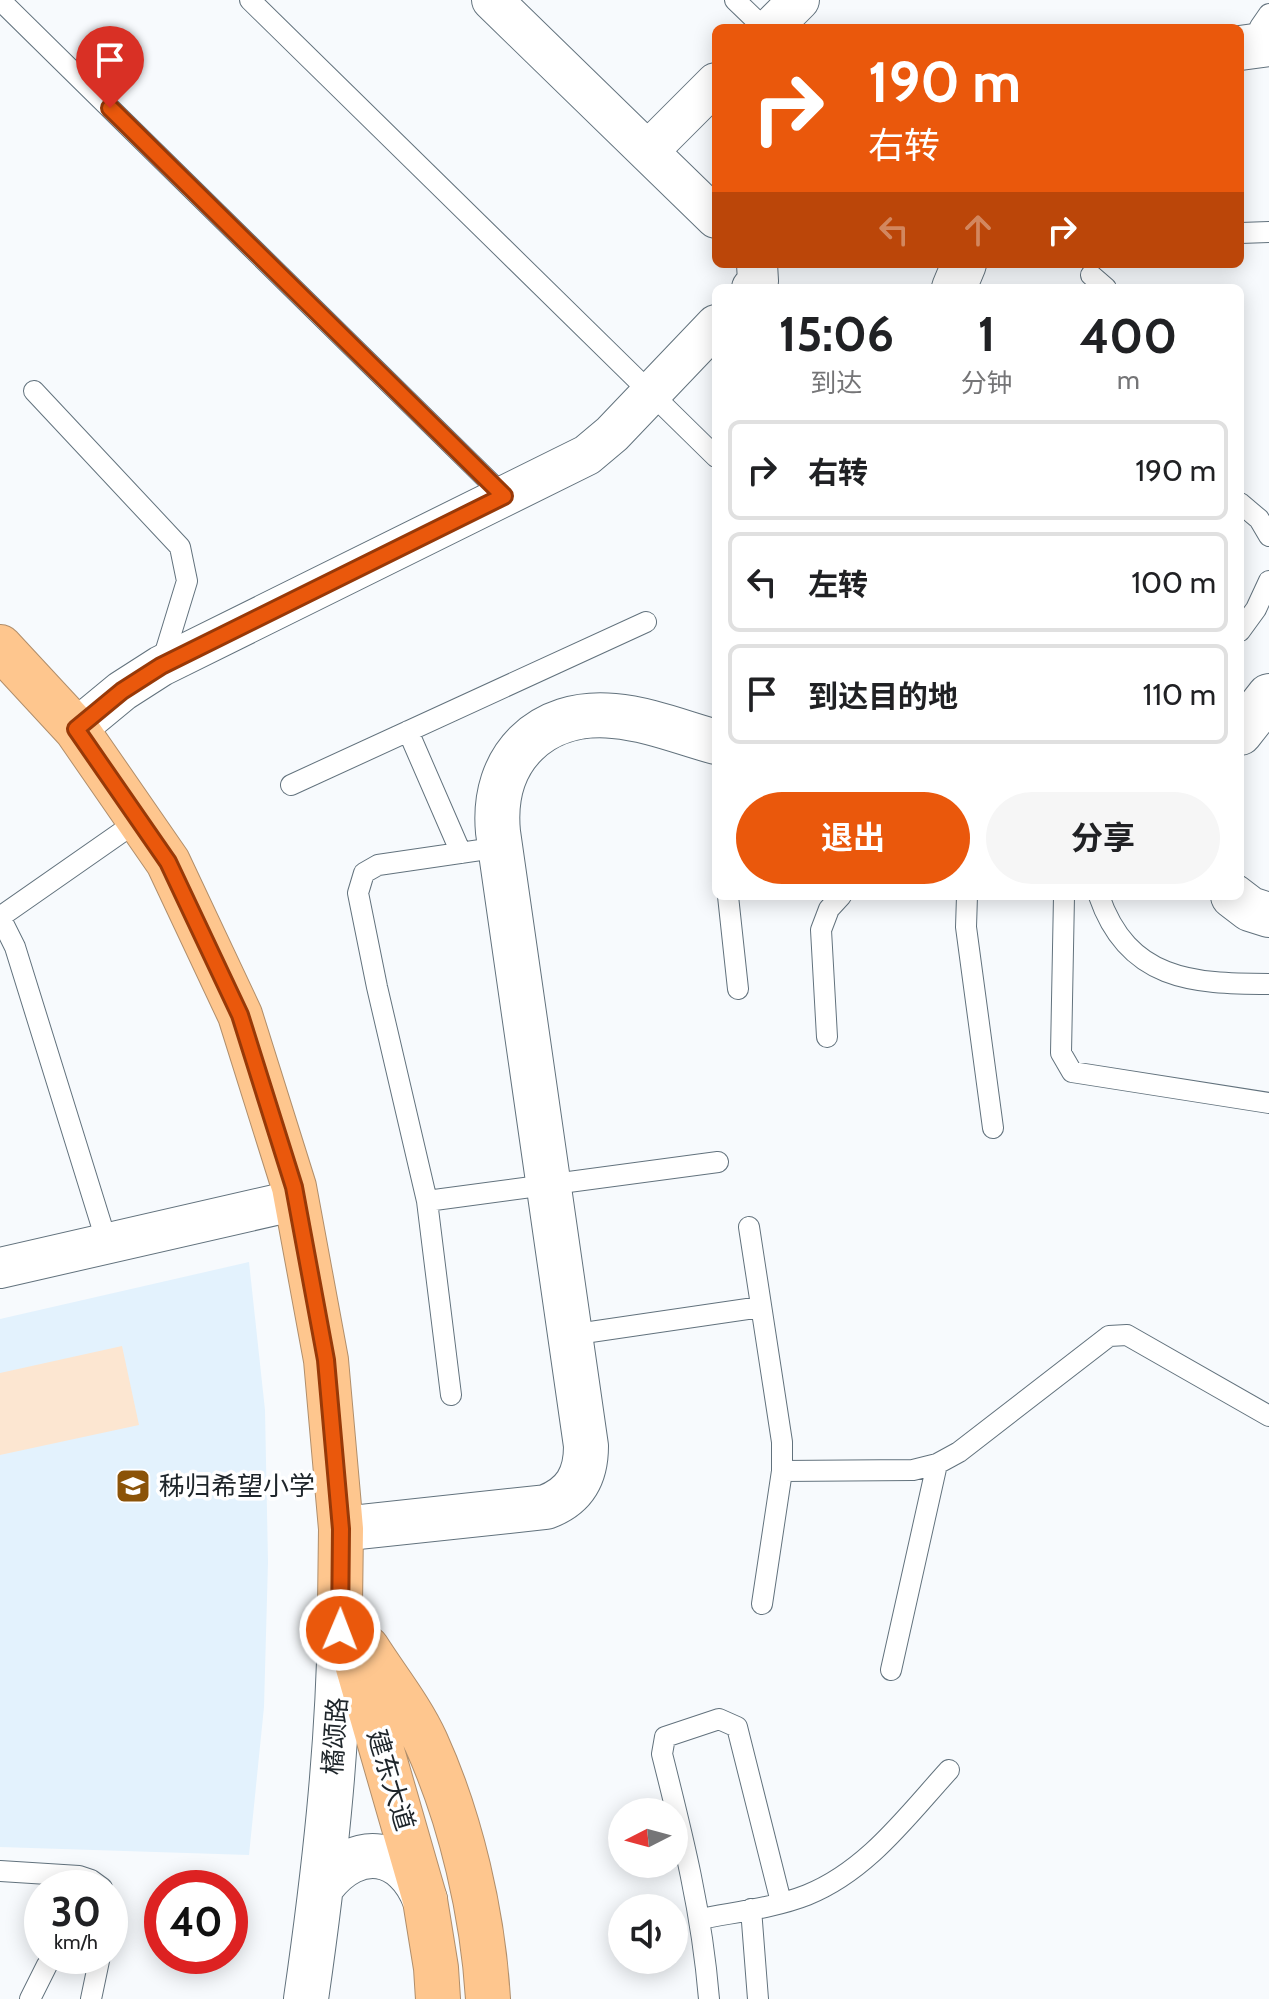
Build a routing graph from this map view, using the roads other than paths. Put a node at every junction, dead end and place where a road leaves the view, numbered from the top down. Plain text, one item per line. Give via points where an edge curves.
1 (0, 0) edge
2 (250, 0) edge
3 (492, 0) edge
4 (735, 0) edge
5 (799, 0) edge
6 (760, 24) edge
7 (775, 24) edge
8 (712, 87) edge
9 (648, 151) junction
10 (712, 214) edge
11 (1269, 232) edge
12 (1244, 233) edge
13 (712, 329) edge
14 (34, 391) dead end
15 (651, 394) junction
16 (712, 453) edge
17 (504, 496) junction
18 (1244, 506) edge
19 (1269, 536) edge
20 (1269, 581) edge
21 (646, 622) dead end
22 (1244, 626) edge
23 (0, 647) edge
24 (161, 666) junction
25 (1269, 696) edge
26 (1244, 728) edge
27 (76, 729) junction
28 (408, 731) junction
29 (712, 741) edge
30 (291, 785) dead end
31 (139, 820) junction
32 (481, 850) junction
33 (728, 900) edge
34 (837, 900) edge
35 (967, 900) edge
36 (1064, 900) edge
37 (1101, 900) edge
38 (1238, 900) edge
39 (1269, 915) edge
40 (0, 917) edge
41 (1269, 984) edge
42 (738, 989) dead end
43 (827, 1037) dead end
44 (1269, 1103) edge
45 (993, 1128) dead end
46 (718, 1162) dead end
47 (549, 1185) junction
48 (297, 1200) junction
49 (427, 1201) junction
50 (749, 1227) dead end
51 (107, 1243) junction
52 (0, 1268) edge
53 (761, 1307) junction
54 (570, 1335) junction
55 (451, 1395) dead end
56 (1269, 1416) edge
57 (937, 1464) junction
58 (782, 1471) junction
59 (341, 1529) junction
60 (762, 1604) dead end
61 (340, 1605) junction
62 (891, 1670) dead end
63 (949, 1770) dead end
64 (0, 1871) edge
65 (24, 1873) edge
66 (323, 1885) junction
67 (425, 1900) junction
68 (781, 1902) junction
69 (751, 1909) junction
70 (700, 1919) junction
71 (42, 1974) edge
72 (96, 1974) edge
73 (30, 1999) edge
74 (91, 1999) edge
75 (306, 1999) edge
76 (438, 1999) edge
77 (488, 1999) edge
78 (709, 1999) edge
79 (758, 1999) edge

1 - 17 lane
2 - 15 lane
3 - 9 street
4 - 6 lane
5 - 7 street
8 - 9 street
9 - 10 street
11 - 12 lane
13 - 15 street
14 - 24 lane via 180,547 187,581
15 - 16 lane
15 - 17 street via 587,455
17 - 24 street
18 - 19 lane
20 - 22 lane
21 - 28 lane
23 - 27 highway, 橘颂路
24 - 27 street
25 - 26 street
27 - 31 highway, 橘颂路
28 - 30 lane
28 - 32 lane
29 - 32 street via 604,715 578,716 542,730 520,748 505,773
31 - 40 lane
31 - 48 highway, 橘颂路 via 168,862 240,1015
32 - 47 street
32 - 49 lane via 378,865 364,873 358,893
33 - 42 lane
34 - 43 lane via 821,930
35 - 45 lane
36 - 44 lane via 1061,1053 1072,1072
37 - 41 lane via 1126,946 1153,966 1204,983
38 - 39 street
40 - 51 lane via 15,947
46 - 47 lane
47 - 49 lane
47 - 54 street
48 - 51 street
48 - 59 highway, 橘颂路 via 326,1360
49 - 55 lane
50 - 53 lane
51 - 52 street
53 - 54 lane
53 - 58 lane
54 - 59 street via 586,1458 580,1481 566,1497 535,1509
56 - 57 lane via 1127,1335 1109,1336
57 - 58 lane via 913,1470
57 - 62 lane
58 - 60 lane
59 - 61 highway, 橘颂路
61 - 66 street, 橘颂路
61 - 67 highway, 建东大道
61 - 77 highway, 建东大道 via 425,1740 472,1887
63 - 68 lane via 855,1868 819,1889
64 - 65 lane
66 - 67 street via 347,1862 379,1856 407,1869
66 - 75 street, 橘颂路
67 - 76 highway, 建东大道
68 - 69 lane
68 - 70 lane via 737,1727 719,1719 665,1737 662,1754
69 - 70 lane
69 - 79 lane
70 - 78 lane
71 - 73 lane
72 - 74 lane

